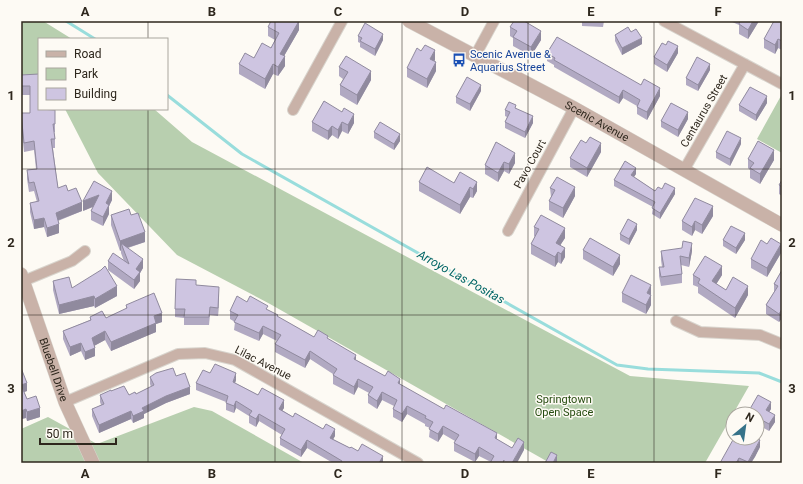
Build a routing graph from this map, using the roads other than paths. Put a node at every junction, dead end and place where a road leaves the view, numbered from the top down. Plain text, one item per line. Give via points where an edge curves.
1 (342, 21) edge
2 (409, 21) edge
3 (494, 21) edge
4 (664, 21) edge
5 (475, 56) junction
6 (745, 64) junction
7 (782, 84) edge
8 (574, 108) junction
9 (293, 110) dead end
10 (684, 170) junction
11 (782, 225) edge
12 (508, 231) dead end
13 (85, 251) dead end
14 (21, 280) edge
15 (676, 321) dead end
16 (782, 344) edge
17 (65, 402) junction
18 (93, 463) edge
19 (418, 463) edge

1 - 9 street
2 - 5 street, Scenic Avenue
3 - 5 street
4 - 6 street
5 - 8 street, Scenic Avenue
6 - 7 street
6 - 10 street, Centaurus Street
8 - 10 street, Scenic Avenue
8 - 12 street, Pavo Court
10 - 11 street, Scenic Avenue
13 - 14 street via 72,261
14 - 17 street, Bluebell Drive
15 - 16 street via 700,332 760,335
17 - 18 street, Bluebell Drive
17 - 19 street, Lilac Avenue via 178,354 205,353 235,360

